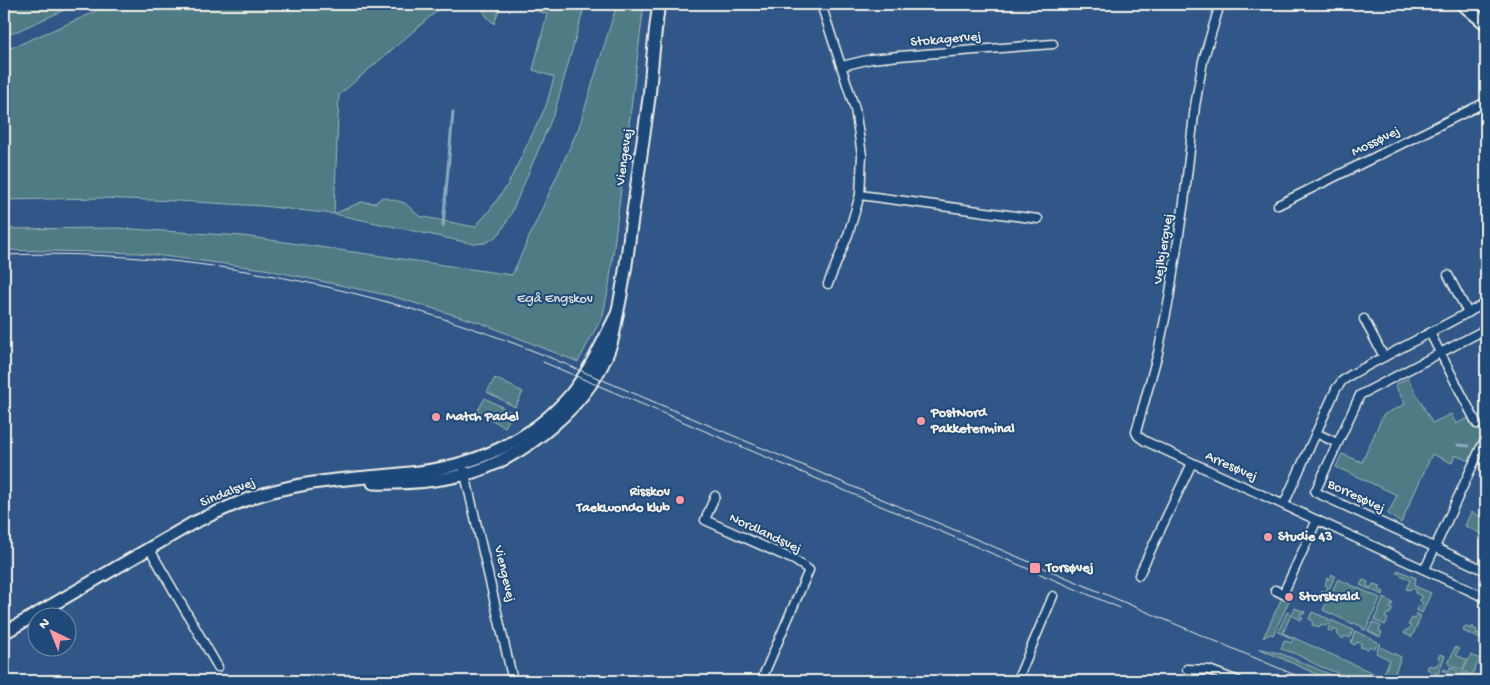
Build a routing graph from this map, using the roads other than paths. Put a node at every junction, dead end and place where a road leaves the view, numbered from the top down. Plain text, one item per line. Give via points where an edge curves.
1 (659, 4) edge
2 (821, 4) edge
3 (1220, 4) edge
4 (1462, 4) edge
5 (1486, 24) edge
6 (1053, 44) dead end
7 (842, 66) junction
8 (1486, 102) edge
9 (860, 195) junction
10 (1278, 205) dead end
11 (1038, 219) dead end
12 (1448, 275) dead end
13 (828, 284) dead end
14 (1486, 303) edge
15 (1468, 312) junction
16 (1364, 319) dead end
17 (1486, 329) edge
18 (1430, 333) junction
19 (1440, 353) junction
20 (1384, 357) junction
21 (1478, 424) dead end
22 (1316, 433) junction
23 (1337, 443) junction
24 (1482, 445) dead end
25 (1192, 463) junction
26 (463, 469) junction
27 (715, 496) dead end
28 (1284, 504) junction
29 (1317, 520) junction
30 (149, 548) junction
31 (1435, 548) junction
32 (1425, 569) junction
33 (1486, 571) edge
34 (1139, 574) dead end
35 (1275, 590) dead end
36 (1053, 596) dead end
37 (1486, 598) edge
38 (4, 633) edge
39 (218, 667) dead end
40 (1187, 669) dead end
41 (513, 681) edge
42 (761, 681) edge
43 (1017, 681) edge
44 (1238, 681) edge

1 - 26 street, Viengevej via 624,284 617,314 582,380 559,407 522,437
2 - 7 street
3 - 25 street, Vejlbjergvej via 1203,62 1169,299 1136,432 1145,442
4 - 5 street
6 - 7 street, Stokagervej via 871,59
7 - 9 street via 859,131 862,155
8 - 10 street, Mossøvej
9 - 11 street
9 - 13 street
12 - 15 street
14 - 15 street
15 - 18 street
16 - 20 street
17 - 19 street, Borresøvej
18 - 19 street
18 - 20 street
19 - 21 street
19 - 23 street, Borresøvej via 1360,395
20 - 22 street via 1342,381
22 - 23 street
22 - 28 street
23 - 31 street, Borresøvej via 1315,492
24 - 31 street
25 - 28 street, Arresøvej
25 - 34 street, Arresøvej
26 - 30 street, Sindalsvej via 412,483 324,482 282,489 251,498 193,523
26 - 41 street, Viengevej
27 - 42 street, Nordlandsvej via 705,520 794,560 809,570
28 - 29 street, Arresøvej
29 - 32 street, Arresøvej
29 - 35 street via 1283,594
30 - 38 street, Sindalsvej
30 - 39 street
31 - 32 street
31 - 33 street
32 - 37 street, Arresøvej
36 - 43 street
40 - 44 street via 1209,670

